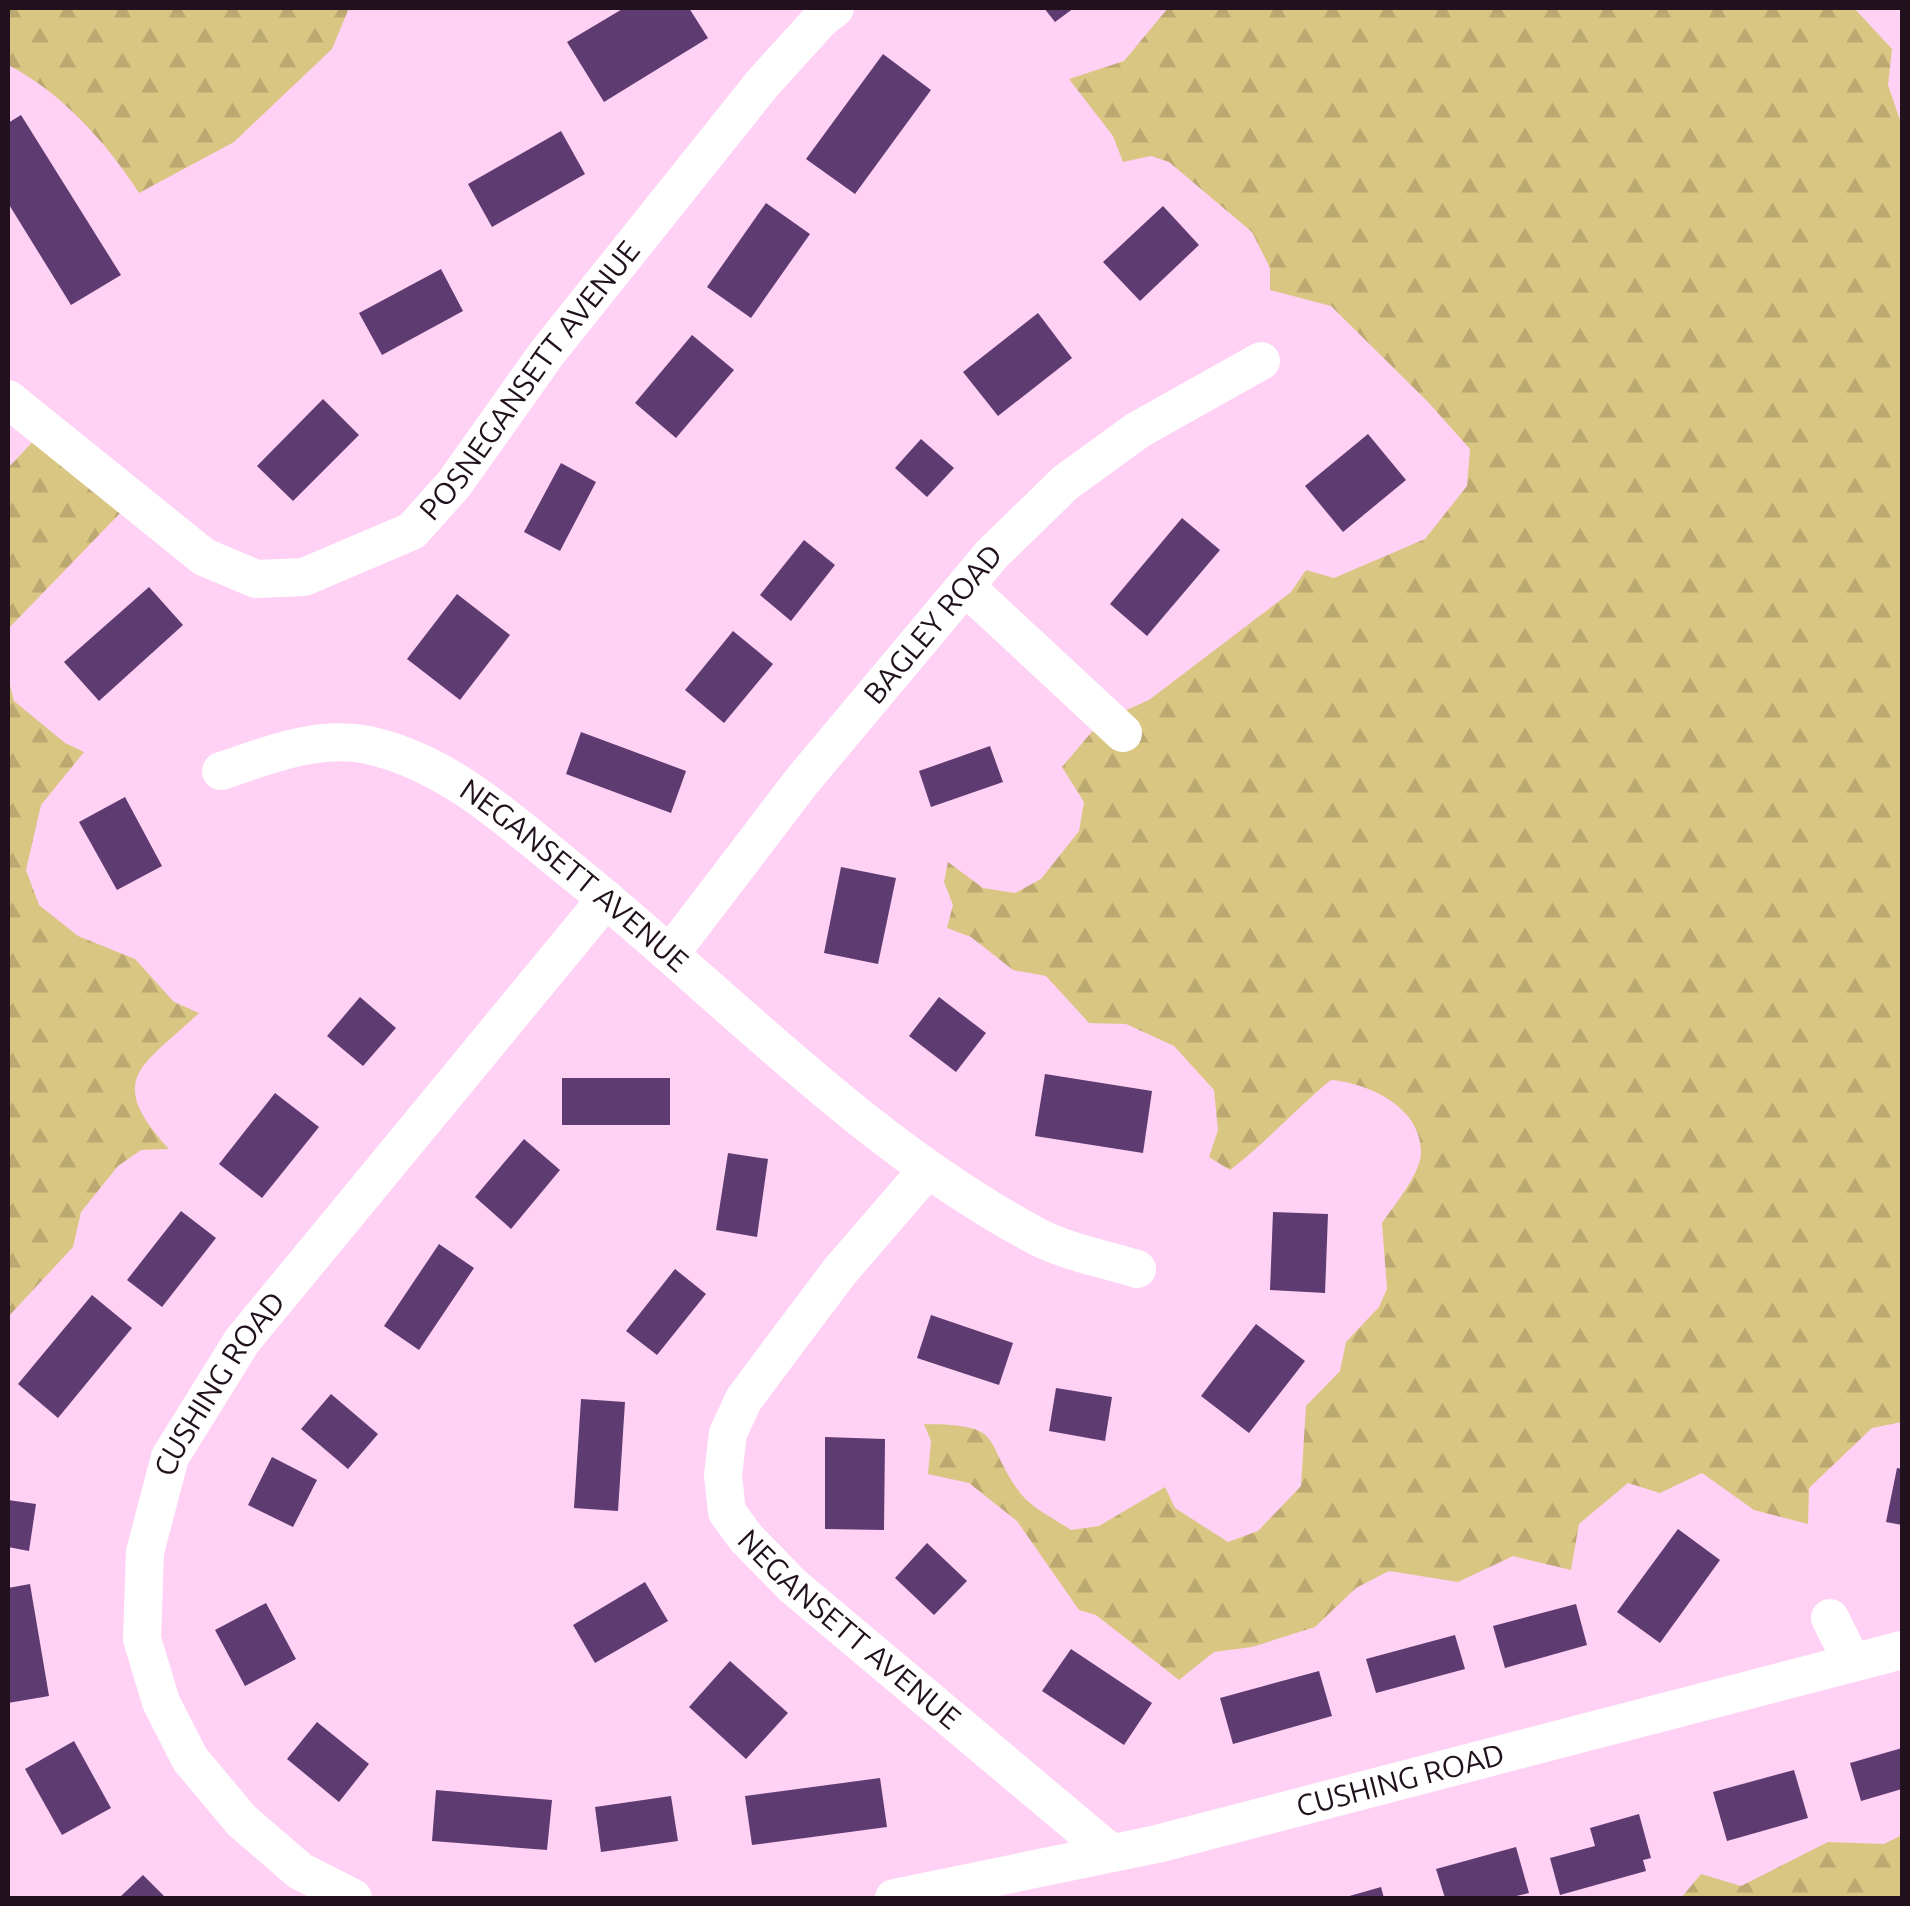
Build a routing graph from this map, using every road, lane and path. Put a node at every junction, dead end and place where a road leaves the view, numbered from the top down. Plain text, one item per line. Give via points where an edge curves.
1 (836, 8) edge
2 (1261, 362) dead end
3 (8, 399) edge
4 (967, 588) junction
5 (1123, 733) dead end
6 (221, 771) dead end
7 (606, 899) junction
8 (670, 954) junction
9 (928, 1169) junction
10 (1137, 1269) dead end
11 (1830, 1618) dead end
12 (1902, 1650) edge
13 (1852, 1662) junction
14 (1112, 1853) junction
15 (353, 1898) edge
16 (894, 1898) edge

1 - 3 street, POSNEGANSETT AVENUE via 762,84 412,531 304,577 256,579 204,557
2 - 4 street, BAGLEY ROAD via 1138,430 1065,483
4 - 5 street
4 - 8 street, BAGLEY ROAD via 802,780
6 - 7 street, NEGANSETT AVENUE via 304,744 365,744 417,760 469,790
7 - 8 street, NEGANSETT AVENUE
7 - 15 street, CUSHING ROAD via 242,1340 170,1457 150,1533 142,1639 160,1702 190,1759 242,1822 285,1859
8 - 9 street, NEGANSETT AVENUE
9 - 10 street, NEGANSETT AVENUE via 1039,1238
9 - 14 street, NEGANSETT AVENUE via 744,1399 728,1433 727,1512 792,1586
11 - 13 street
12 - 13 street, CUSHING ROAD
13 - 14 street, CUSHING ROAD
14 - 16 street, CUSHING ROAD

